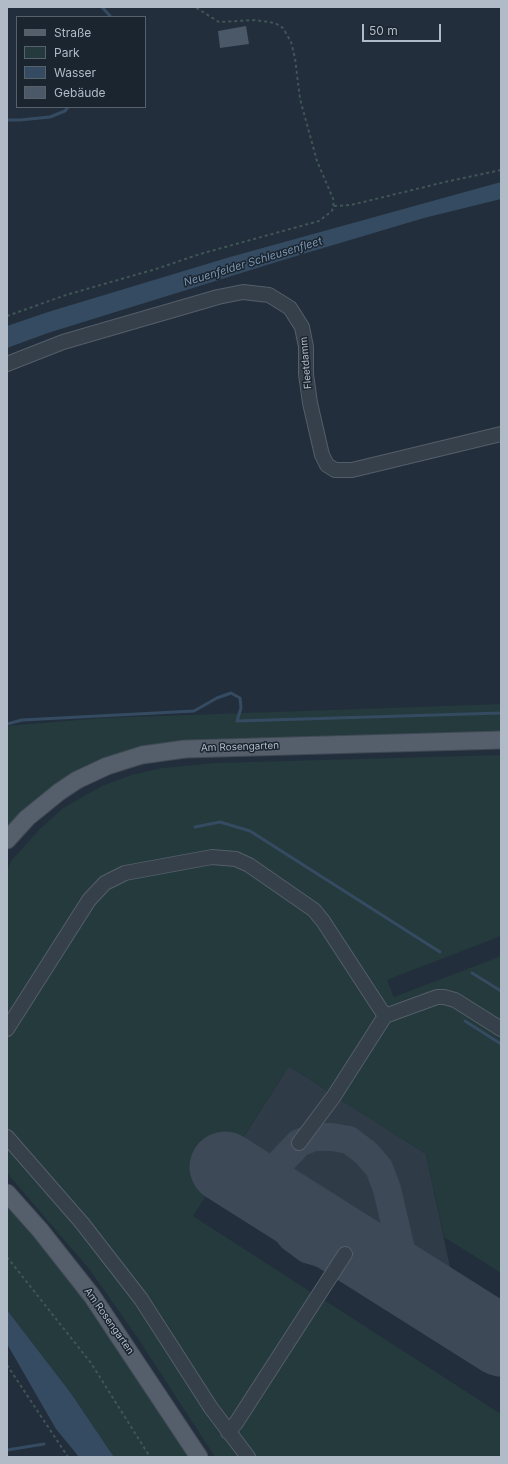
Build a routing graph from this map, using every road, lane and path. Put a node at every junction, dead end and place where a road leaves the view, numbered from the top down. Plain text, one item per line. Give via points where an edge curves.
1 (195, 7) edge
2 (501, 170) edge
3 (334, 206) junction
4 (7, 316) edge
5 (7, 364) edge
6 (501, 434) edge
7 (501, 740) edge
8 (7, 840) edge
9 (385, 1016) junction
10 (501, 1029) edge
11 (7, 1030) edge
12 (7, 1137) edge
13 (299, 1143) dead end
14 (7, 1193) edge
15 (345, 1254) dead end
16 (7, 1257) edge
17 (7, 1365) edge
18 (228, 1432) junction
19 (68, 1457) edge
20 (150, 1457) edge
21 (199, 1457) edge
22 (248, 1457) edge

1 - 3 path via 219,22 255,20 275,23 283,28 291,42 300,99 317,161
2 - 3 path via 351,205
3 - 4 path via 332,212 318,221 200,254
5 - 6 street, Fleetdamm via 62,342 218,297 243,292 269,295 290,308 302,326 310,403 322,455 327,465 335,470 352,470
7 - 8 main road, Am Rosengarten via 185,749 142,755 107,766 77,780 39,807
9 - 10 street via 437,997 444,997 455,1000
9 - 11 street via 314,910 243,862 226,857 212,857 125,873 105,883 89,900
9 - 13 street via 334,1096
12 - 18 street via 82,1223 141,1299
14 - 21 main road, Am Rosengarten via 92,1296
15 - 18 street
16 - 20 path via 91,1363
17 - 19 path
18 - 22 street

